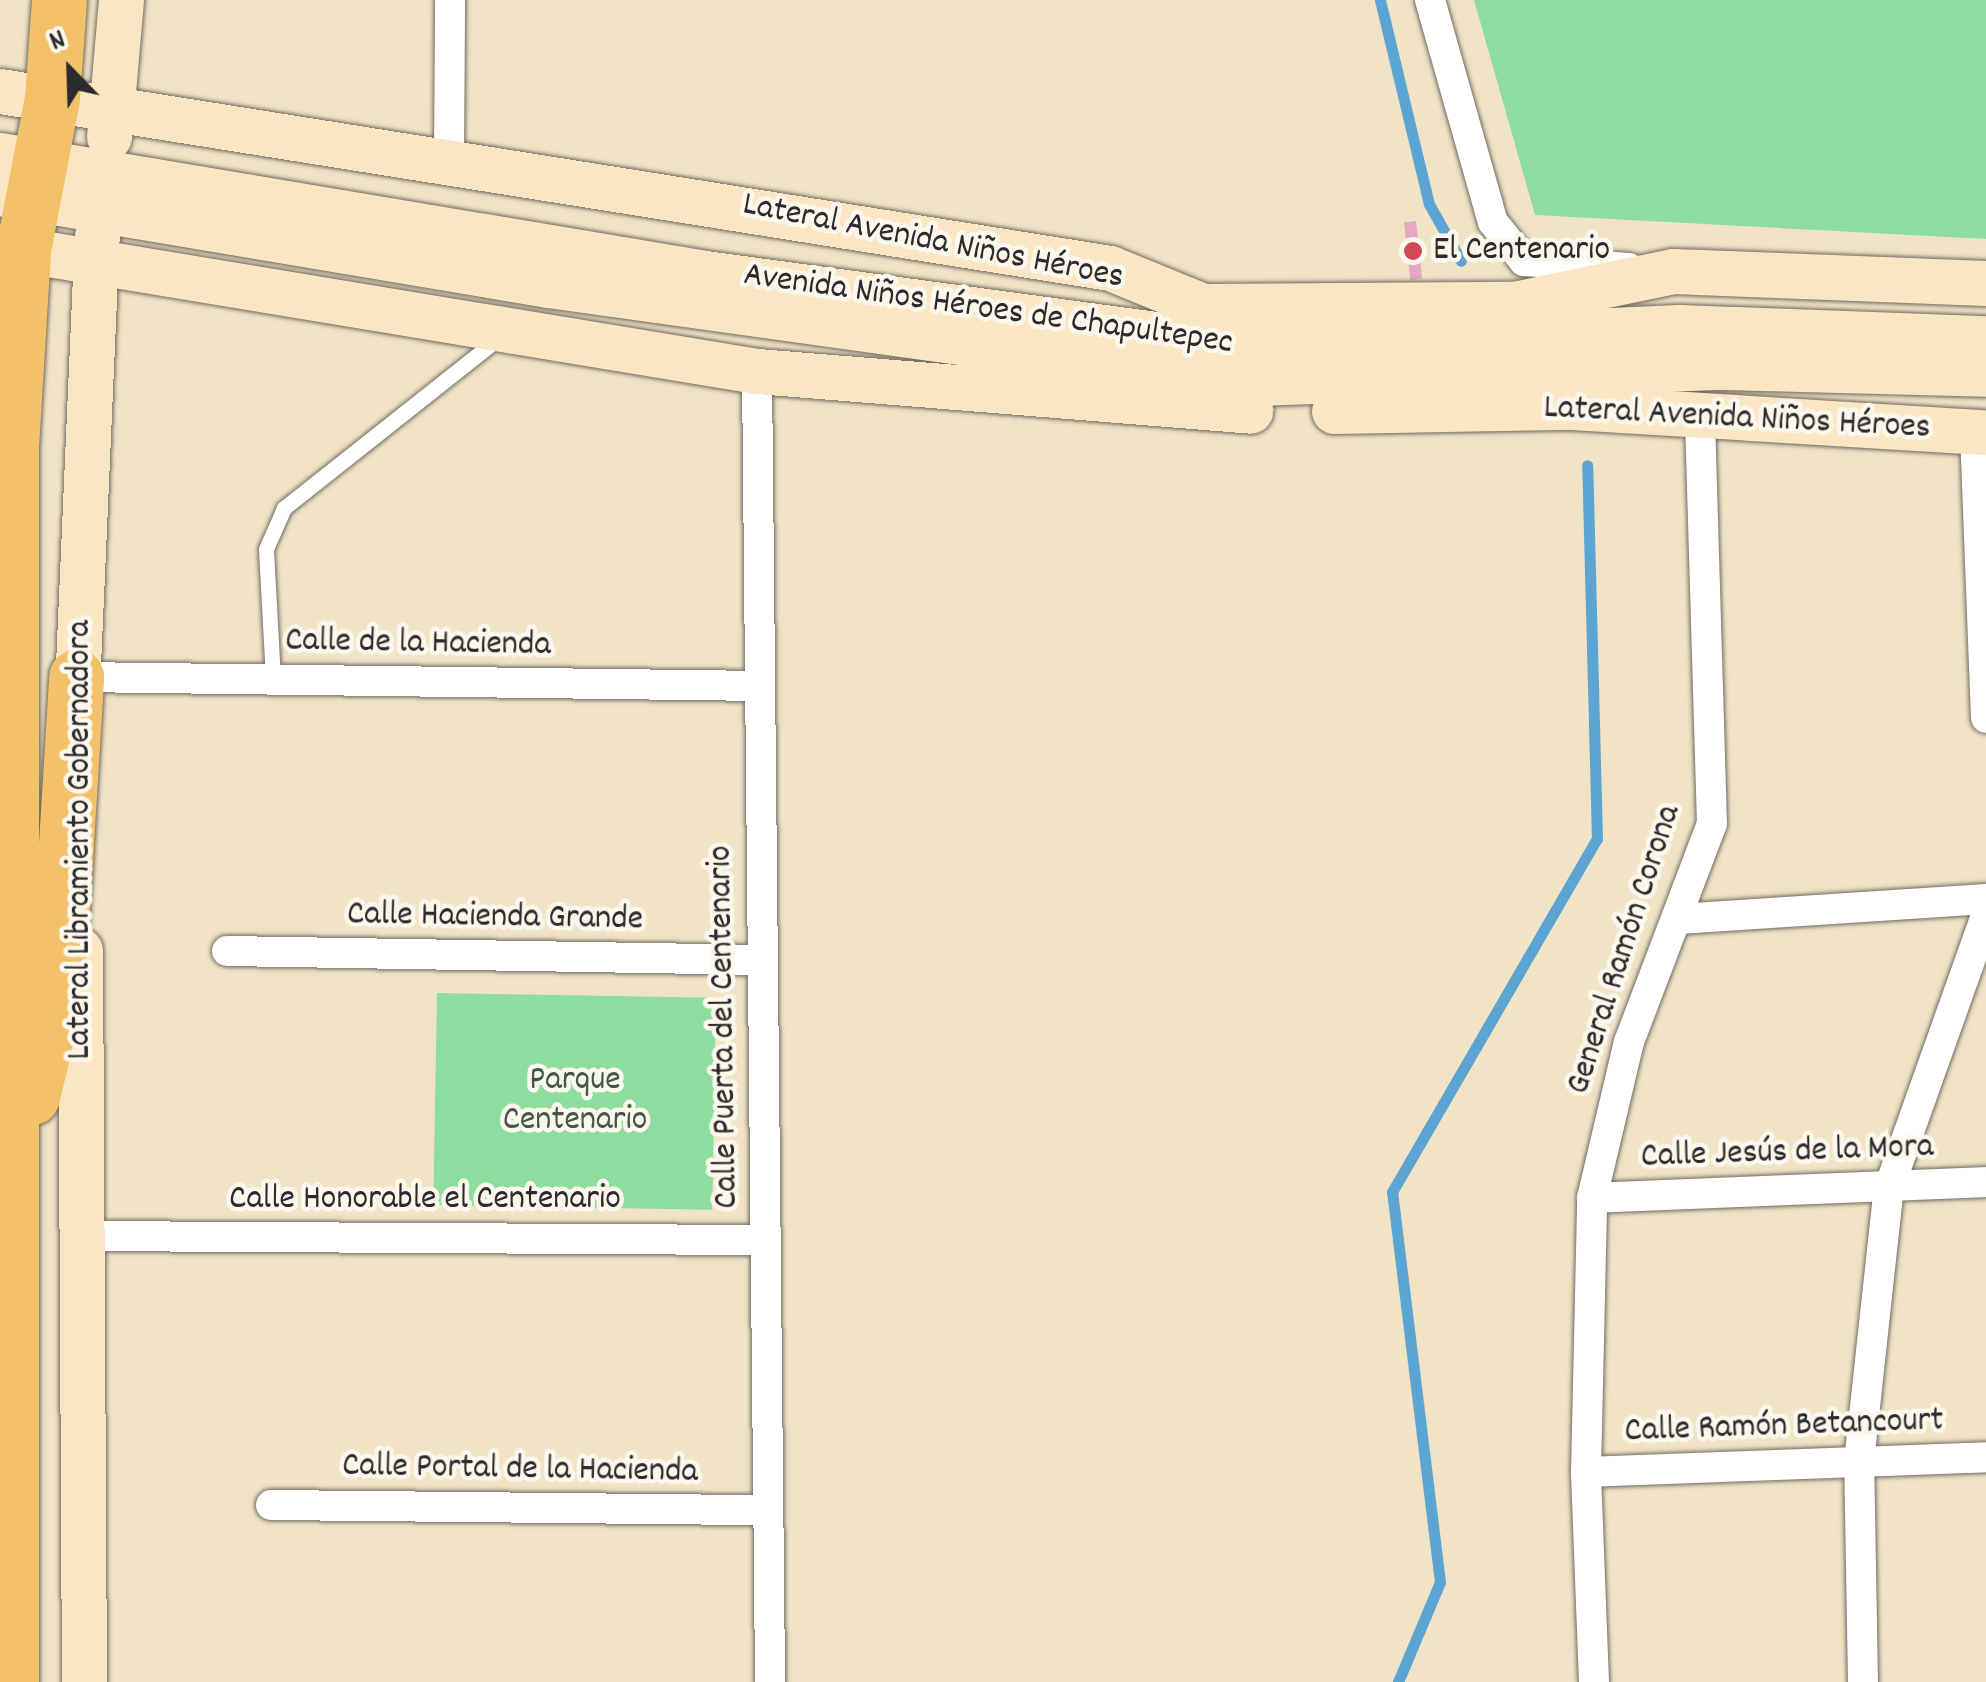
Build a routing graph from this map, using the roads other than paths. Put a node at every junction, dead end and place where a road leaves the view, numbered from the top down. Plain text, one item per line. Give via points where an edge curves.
1 (59, 0) edge
2 (122, 0) edge
3 (450, 0) edge
4 (1430, 0) edge
5 (26, 95) edge
6 (112, 109) junction
7 (449, 157) junction
8 (19, 176) edge
9 (103, 188) junction
10 (12, 248) edge
11 (94, 263) junction
12 (1673, 271) junction
13 (1986, 282) edge
14 (510, 329) junction
15 (1986, 338) edge
16 (756, 370) junction
17 (1986, 374) edge
18 (1700, 418) junction
19 (1981, 432) edge
20 (76, 677) junction
21 (273, 679) junction
22 (760, 686) junction
23 (1986, 718) edge
24 (1986, 899) edge
25 (1986, 916) edge
26 (1678, 919) junction
27 (227, 951) dead end
28 (762, 960) junction
29 (11, 1182) junction
30 (1986, 1182) edge
31 (1889, 1188) junction
32 (1592, 1198) junction
33 (85, 1236) junction
34 (765, 1240) junction
35 (1986, 1456) edge
36 (1858, 1462) junction
37 (1586, 1472) junction
38 (271, 1505) dead end
39 (768, 1510) junction
40 (11, 1682) edge
41 (84, 1682) edge
42 (770, 1682) edge
43 (1594, 1682) edge
44 (1862, 1682) edge

1 - 5 highway
2 - 6 street, Lateral Libramiento Gobernadora
3 - 7 street
4 - 12 street via 1477,182 1524,262
5 - 6 street, Lateral Avenida Niños Héroes
5 - 8 highway
6 - 7 street, Lateral Avenida Niños Héroes
6 - 9 street, Lateral Libramiento Gobernadora
7 - 12 street, Lateral Avenida Niños Héroes via 1110,268 1203,306 1514,304
8 - 9 street, Avenida Niños Héroes de Chapultepec
8 - 10 highway
9 - 11 street, Lateral Libramiento Gobernadora
9 - 15 street, Avenida Niños Héroes de Chapultepec via 1244,346 1680,327
9 - 17 street, Avenida Niños Héroes de Chapultepec via 548,286 1256,383 1724,367
10 - 11 street, Lateral Avenida Niños Héroes
10 - 29 highway
11 - 14 street, Lateral Avenida Niños Héroes
11 - 20 street, Lateral Libramiento Gobernadora
12 - 13 street, Lateral Avenida Niños Héroes
14 - 16 street, Lateral Avenida Niños Héroes
14 - 21 lane via 284,508 266,549
16 - 18 street, Lateral Avenida Niños Héroes via 1267,412 1572,407
16 - 22 street, Calle Puerta del Centenario
18 - 19 street, Lateral Avenida Niños Héroes
18 - 26 street, General Ramón Corona via 1712,824
19 - 23 street
20 - 21 street, Calle de la Hacienda
20 - 29 highway via 57,991
20 - 33 street, Lateral Libramiento Gobernadora
21 - 22 street, Calle de la Hacienda
22 - 28 street, Calle Puerta del Centenario
24 - 26 street
25 - 31 street
26 - 32 street, General Ramón Corona via 1629,1042
27 - 28 street, Calle Hacienda Grande
28 - 34 street, Calle Puerta del Centenario
29 - 40 highway
30 - 31 street, Calle Jesús de la Mora
31 - 32 street, Calle Jesús de la Mora
31 - 36 street
32 - 37 street, General Ramón Corona
33 - 34 street, Calle Honorable el Centenario
33 - 41 street, Lateral Libramiento Gobernadora
34 - 39 street, Calle Puerta del Centenario
35 - 36 street, Calle Ramón Betancourt
36 - 37 street, Calle Ramón Betancourt
36 - 44 street
37 - 43 street, General Ramón Corona
38 - 39 street, Calle Portal de la Hacienda
39 - 42 street, Calle Puerta del Centenario

